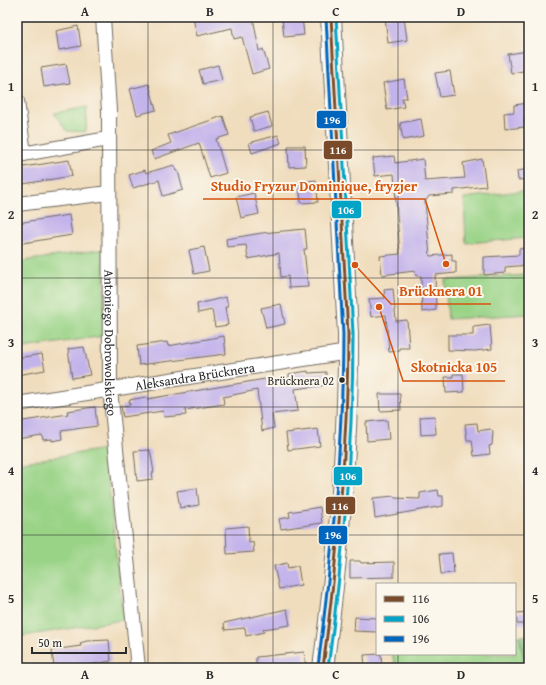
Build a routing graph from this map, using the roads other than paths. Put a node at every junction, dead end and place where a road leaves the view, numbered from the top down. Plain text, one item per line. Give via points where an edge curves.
1 (102, 17) edge
2 (331, 17) edge
3 (17, 101) edge
4 (108, 139) junction
5 (21, 155) edge
6 (109, 193) junction
7 (17, 204) edge
8 (348, 352) junction
9 (110, 389) junction
10 (17, 404) edge
11 (138, 668) edge
12 (323, 668) edge

1 - 4 street, Antoniego Dobrowolskiego via 109,111
2 - 8 street
3 - 5 street
4 - 5 street
4 - 6 street, Antoniego Dobrowolskiego
6 - 7 street
6 - 9 street, Antoniego Dobrowolskiego
8 - 9 street, Aleksandra Brücknera
8 - 12 street via 342,508
9 - 10 street, Aleksandra Brücknera
9 - 11 street, Antoniego Dobrowolskiego

